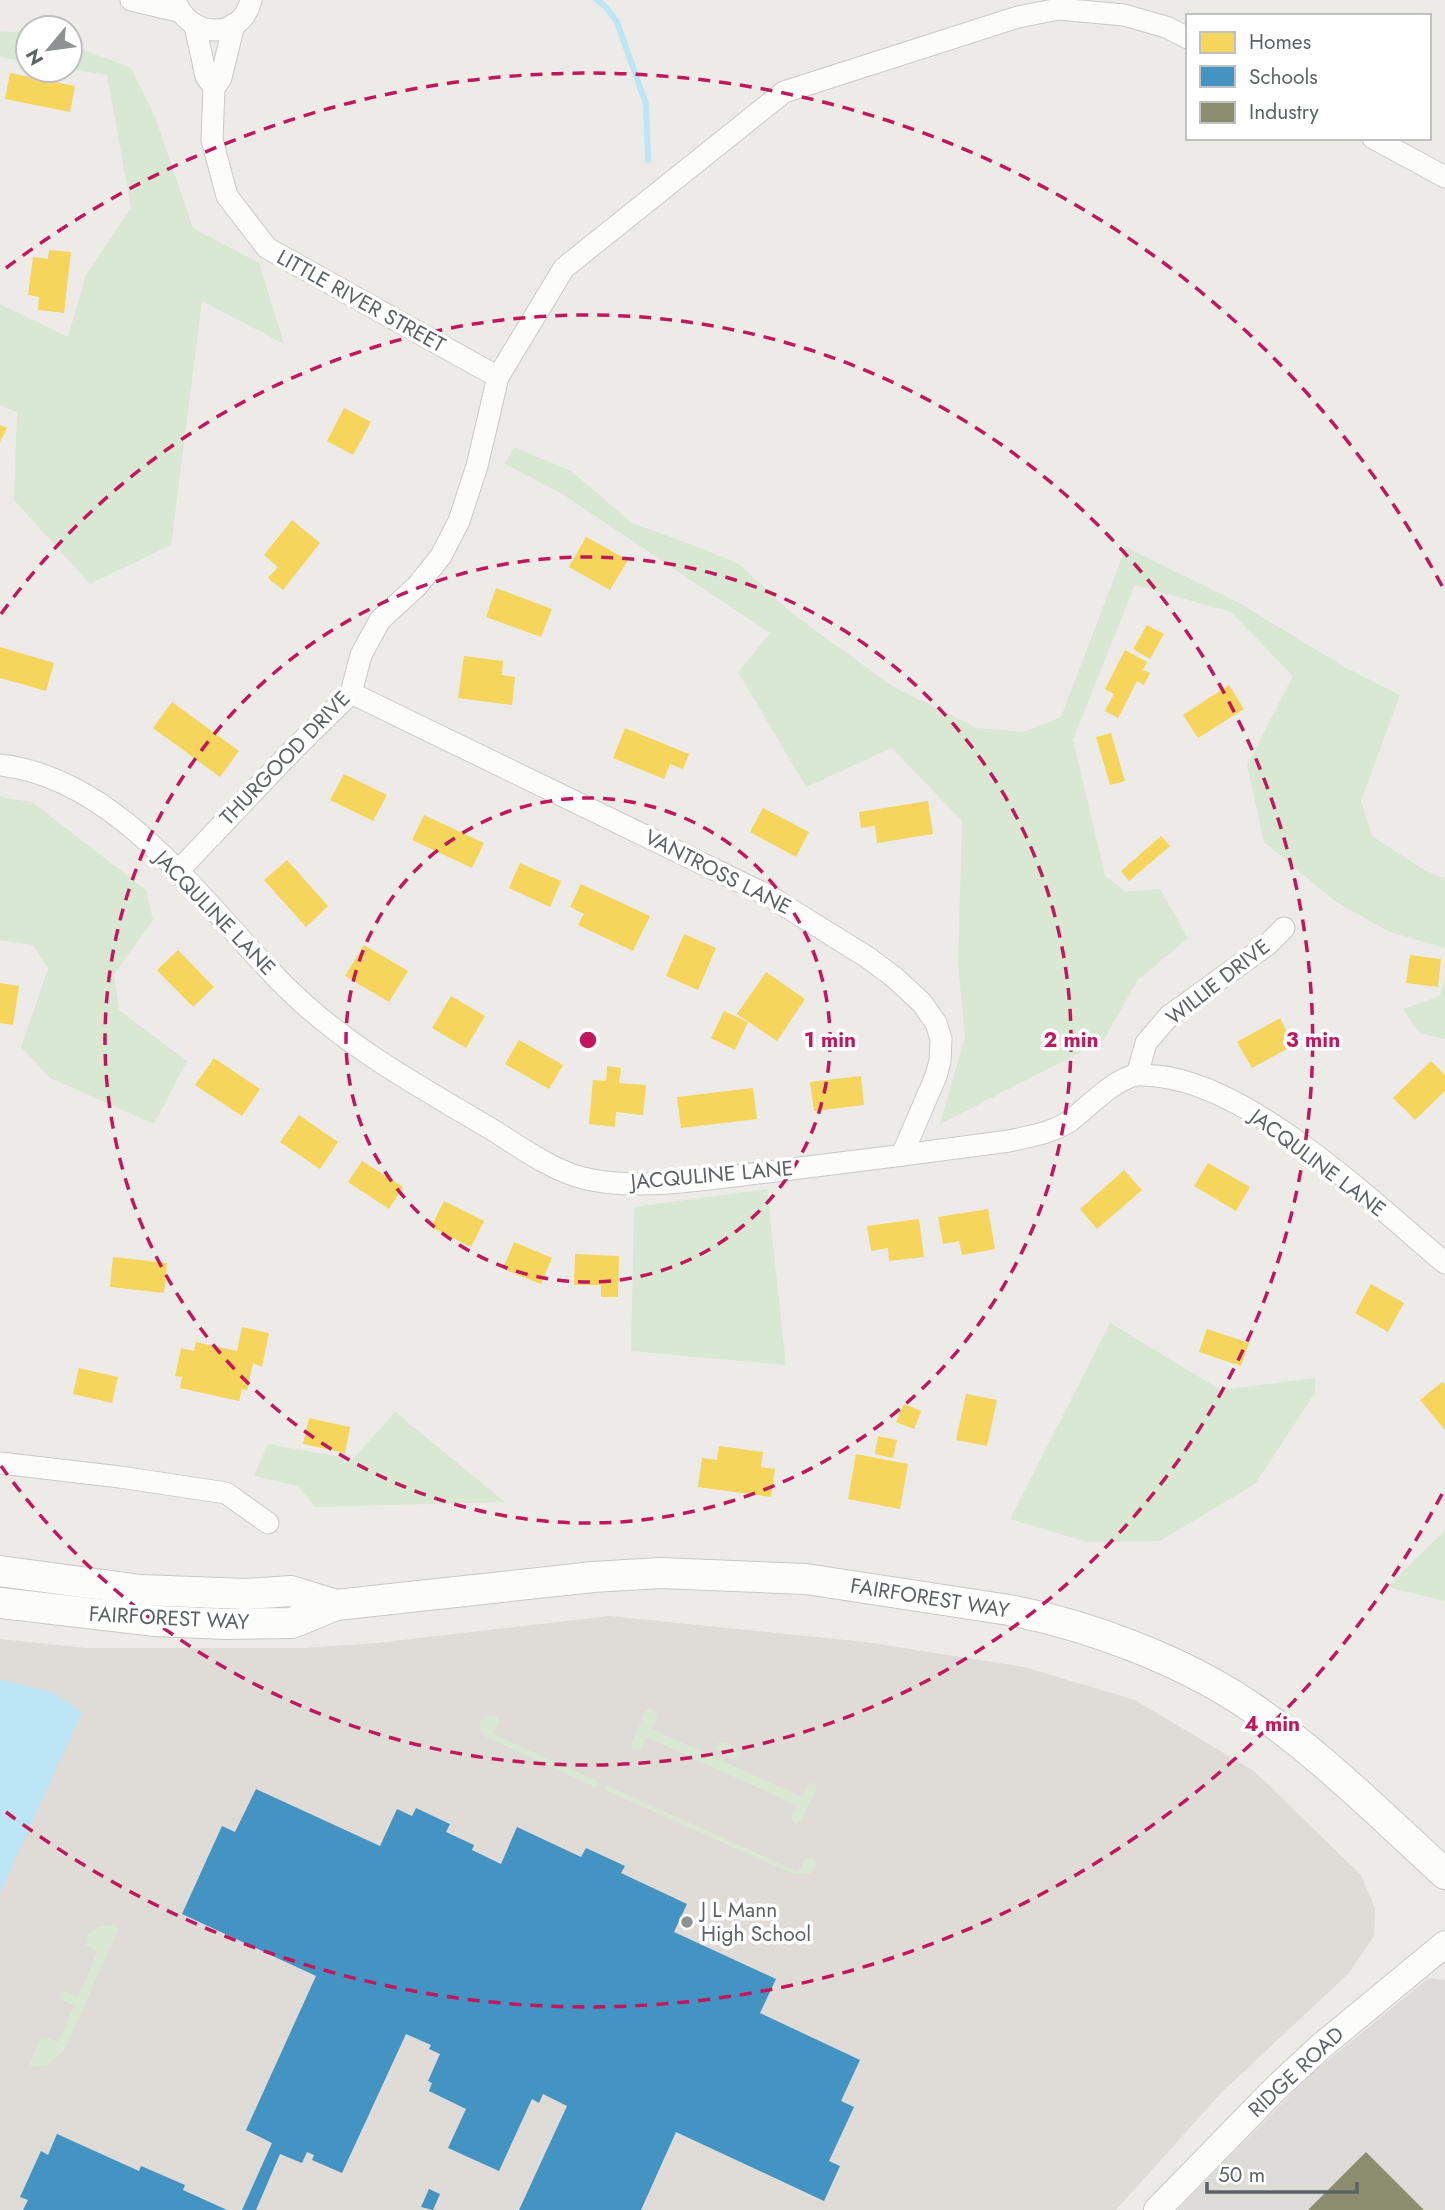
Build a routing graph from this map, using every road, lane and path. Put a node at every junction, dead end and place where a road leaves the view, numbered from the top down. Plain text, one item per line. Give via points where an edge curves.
1 (131, 0) edge
2 (253, 2) edge
3 (176, 5) edge
4 (1126, 7) edge
5 (234, 24) junction
6 (195, 26) junction
7 (1186, 37) edge
8 (214, 88) junction
9 (1377, 140) edge
10 (1445, 177) edge
11 (498, 377) junction
12 (351, 693) junction
13 (0, 765) edge
14 (179, 870) junction
15 (1284, 928) dead end
16 (1137, 1074) junction
17 (902, 1155) junction
18 (1445, 1263) edge
19 (0, 1463) edge
20 (268, 1523) dead end
21 (0, 1571) edge
22 (0, 1603) edge
23 (336, 1605) junction
24 (1445, 1874) edge
25 (1445, 1944) edge
26 (1157, 2210) edge

1 - 3 street
2 - 5 street
3 - 6 street
4 - 7 street, THURGOOD DRIVE
4 - 11 street, THURGOOD DRIVE via 1059,9 1018,17 784,92 564,268
5 - 6 street via 211,30
5 - 8 street, LITTLE RIVER STREET via 221,78
6 - 8 street, LITTLE RIVER STREET via 206,76
8 - 11 street, LITTLE RIVER STREET via 212,140 227,196 267,248
9 - 10 street
11 - 12 street, THURGOOD DRIVE via 459,521 429,573 380,620 360,655
12 - 14 street, THURGOOD DRIVE
12 - 17 street, VANTROSS LANE via 769,896 894,977 922,1003 941,1039 936,1076
13 - 14 street, JACQULINE LANE via 47,776 89,797
14 - 17 street, JACQULINE LANE via 289,991 328,1026 406,1078 581,1178 649,1183
15 - 16 street, WILLIE DRIVE via 1169,1016 1146,1043
16 - 17 street, JACQULINE LANE via 1051,1131
16 - 18 street, JACQULINE LANE via 1191,1083 1241,1106 1345,1178
19 - 20 street via 226,1493
21 - 23 main road, FAIRFOREST WAY via 141,1590 291,1591
22 - 23 main road, FAIRFOREST WAY via 226,1624 292,1622
23 - 24 main road, FAIRFOREST WAY via 593,1577 685,1573 806,1579 1040,1616 1164,1660 1251,1707 1328,1767
25 - 26 street, RIDGE ROAD via 1319,2048

